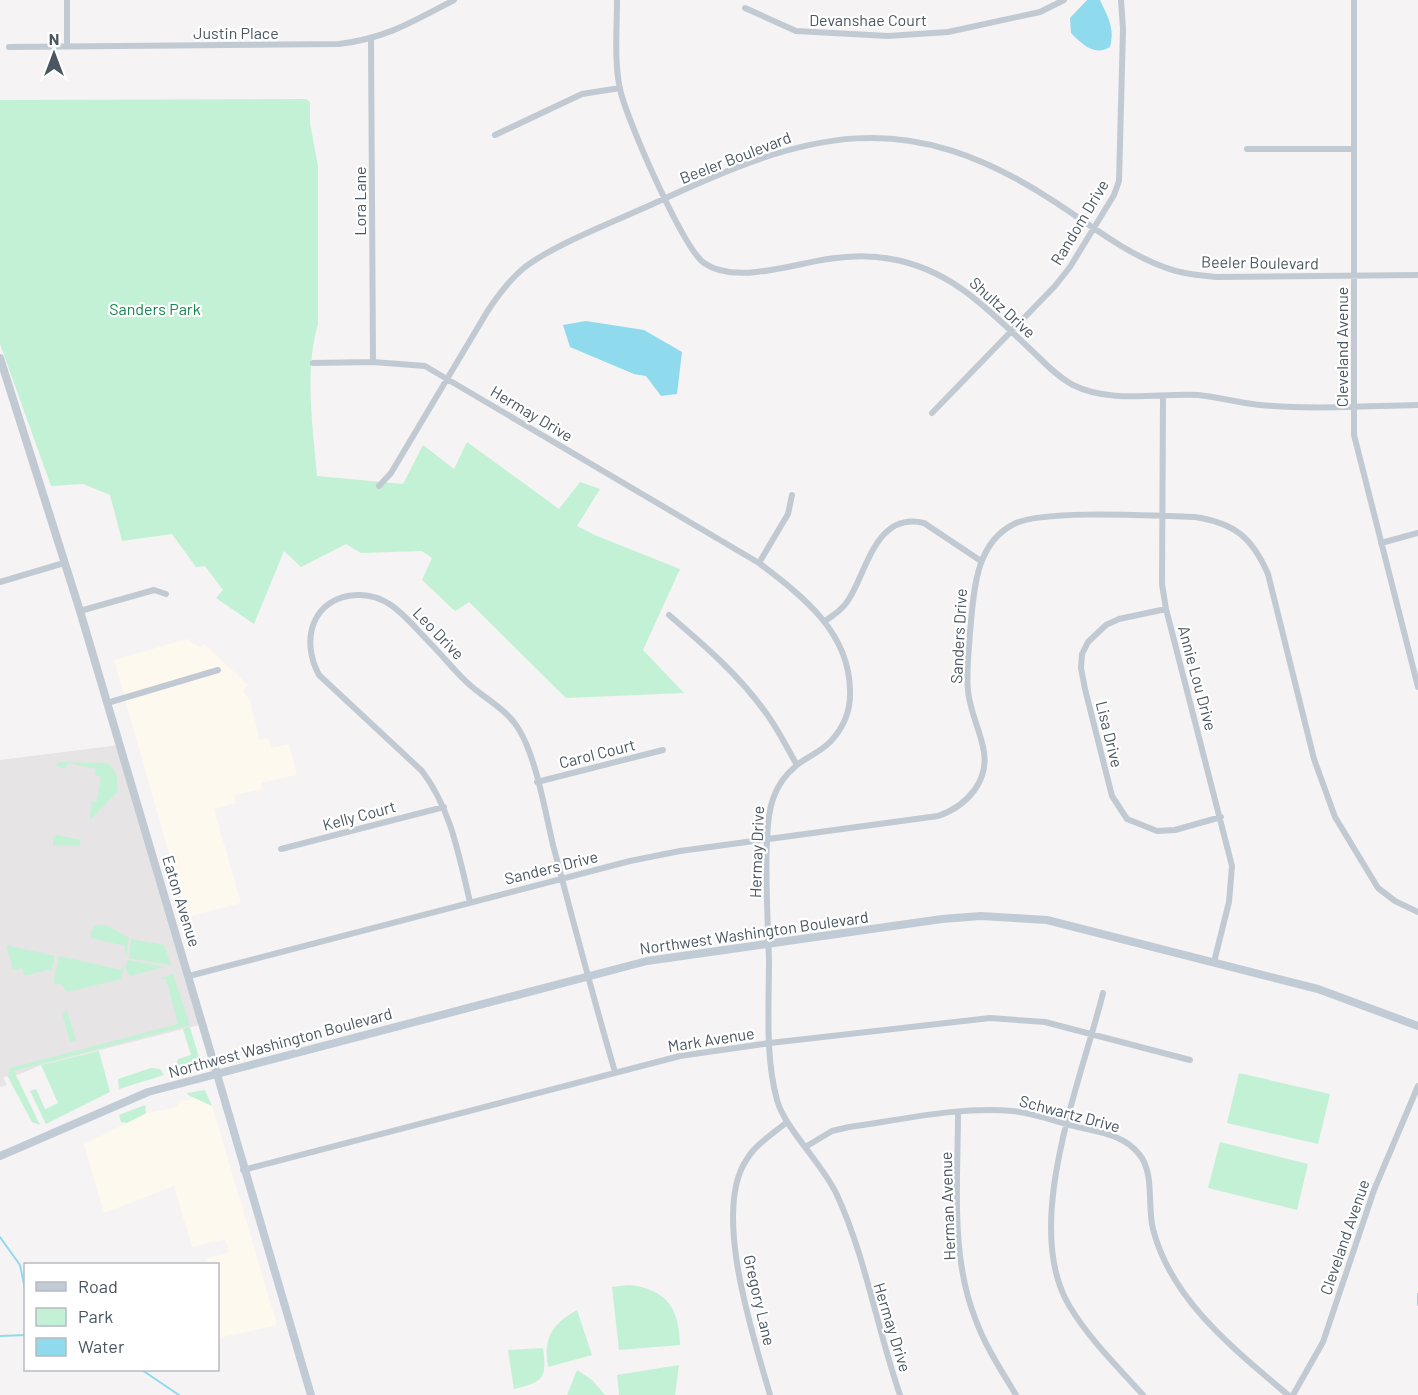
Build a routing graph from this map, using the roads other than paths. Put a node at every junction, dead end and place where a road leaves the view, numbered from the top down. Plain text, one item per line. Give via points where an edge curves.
1 (67, 0) edge
2 (454, 0) edge
3 (617, 0) edge
4 (1064, 0) edge
5 (1120, 0) edge
6 (1354, 0) edge
7 (745, 8) dead end
8 (371, 40) junction
9 (9, 47) dead end
10 (67, 47) junction
11 (620, 88) junction
12 (495, 135) dead end
13 (1247, 149) dead end
14 (1354, 149) junction
15 (665, 198) junction
16 (1092, 226) junction
17 (1418, 275) edge
18 (1355, 276) junction
19 (1012, 332) junction
20 (0, 359) edge
21 (374, 362) junction
22 (313, 363) dead end
23 (446, 378) junction
24 (1163, 396) junction
25 (1418, 405) edge
26 (1353, 406) junction
27 (932, 413) dead end
28 (379, 486) dead end
29 (792, 495) dead end
30 (1162, 516) junction
31 (1418, 533) edge
32 (1381, 543) junction
33 (981, 561) junction
34 (64, 563) junction
35 (759, 563) junction
36 (0, 582) edge
37 (166, 594) dead end
38 (1166, 609) junction
39 (80, 611) junction
40 (669, 615) dead end
41 (825, 621) junction
42 (218, 670) dead end
43 (1418, 687) edge
44 (107, 703) junction
45 (663, 750) dead end
46 (797, 765) junction
47 (537, 782) junction
48 (444, 807) junction
49 (1221, 817) junction
50 (767, 840) junction
51 (281, 849) dead end
52 (562, 878) junction
53 (470, 902) junction
54 (1418, 912) edge
55 (768, 945) junction
56 (1214, 962) junction
57 (189, 976) junction
58 (587, 978) junction
59 (1103, 993) dead end
60 (1418, 1026) edge
61 (1093, 1034) junction
62 (770, 1043) junction
63 (1190, 1060) dead end
64 (615, 1072) junction
65 (217, 1074) junction
66 (1418, 1086) edge
67 (958, 1113) junction
68 (787, 1122) junction
69 (1067, 1124) junction
70 (807, 1146) junction
71 (0, 1156) edge
72 (243, 1170) junction
73 (311, 1395) edge
74 (770, 1395) edge
75 (900, 1395) edge
76 (1016, 1395) edge
77 (1143, 1395) edge
78 (1288, 1395) edge
79 (1293, 1395) edge

1 - 10 street
2 - 8 street, Justin Place
3 - 11 street, Shultz Drive
4 - 7 street, Devanshae Court via 1040,12 948,32 888,36 796,31
5 - 16 street, Random Drive via 1121,167 1114,195
6 - 14 street, Cleveland Avenue
8 - 10 street, Justin Place via 339,44
8 - 21 street, Lora Lane
9 - 10 street, Justin Place
11 - 12 street via 582,94
11 - 15 street, Shultz Drive
13 - 14 street
14 - 18 street, Cleveland Avenue
15 - 16 street, Beeler Boulevard via 787,149 875,137 923,142 981,160 1034,188
15 - 19 street, Shultz Drive via 692,250 715,269 748,272 830,258 891,259 924,267 952,280 981,301
15 - 23 street, Beeler Boulevard via 526,266 504,287
16 - 18 street, Beeler Boulevard via 1162,267 1188,274
16 - 19 street, Random Drive via 1070,267
17 - 18 street, Beeler Boulevard
18 - 26 street, Cleveland Avenue
19 - 24 street, Shultz Drive via 1059,377 1074,386 1107,395
19 - 27 street, Random Drive
20 - 34 street, Eaton Avenue
21 - 22 street, Hermay Drive
21 - 23 street, Hermay Drive via 425,366
23 - 28 street, Beeler Boulevard via 391,473
23 - 35 street, Hermay Drive
24 - 26 street, Shultz Drive via 1198,396 1261,405
24 - 30 street, Annie Lou Drive
25 - 26 street, Shultz Drive
26 - 32 street, Cleveland Avenue via 1357,450
29 - 35 street via 788,514
30 - 33 street, Sanders Drive via 1026,519 1001,533
30 - 38 street, Annie Lou Drive
30 - 54 street, Sanders Drive via 1216,520 1235,528 1260,556 1268,574 1314,759 1331,808 1378,888
31 - 32 street
32 - 43 street, Cleveland Avenue
33 - 41 street via 924,523 905,523 880,538 842,610
33 - 50 street, Sanders Drive via 975,579 968,670 970,711 984,749 982,778 974,791 952,811 939,816
34 - 36 street
34 - 39 street, Eaton Avenue
35 - 41 street, Hermay Drive
37 - 39 street via 154,590
38 - 49 street, Annie Lou Drive
38 - 49 street, Lisa Drive via 1106,625 1088,642 1082,654 1085,689 1112,796 1127,819 1157,831
39 - 44 street, Eaton Avenue
40 - 46 street via 717,657 767,714
41 - 46 street, Hermay Drive via 842,648 850,700 842,728 816,754
42 - 44 street
44 - 57 street, Eaton Avenue
45 - 47 street, Carol Court
46 - 50 street, Hermay Drive via 773,793
47 - 48 street, Leo Drive via 524,739 510,718 469,684 394,607 371,596 342,598 324,608 315,621 309,634 312,661 319,675 422,771
47 - 52 street, Leo Drive
48 - 51 street, Kelly Court
48 - 53 street, Leo Drive
49 - 56 street, Annie Lou Drive via 1231,857 1232,884
50 - 52 street, Sanders Drive via 680,851
50 - 55 street, Hermay Drive
52 - 53 street, Sanders Drive
52 - 58 street, Leo Drive
53 - 57 street, Sanders Drive
55 - 56 main road, Northwest Washington Boulevard via 942,919 1016,917 1087,929
55 - 58 main road, Northwest Washington Boulevard via 647,961
55 - 62 street, Hermay Drive
56 - 60 main road, Northwest Washington Boulevard via 1318,989
57 - 65 street, Eaton Avenue
58 - 64 street, Leo Drive
58 - 65 main road, Northwest Washington Boulevard
59 - 61 street
61 - 62 street, Mark Avenue via 1045,1022 990,1018
61 - 63 street, Mark Avenue
61 - 69 street
62 - 64 street, Mark Avenue via 680,1056
62 - 68 street, Hermay Drive via 778,1103
64 - 72 street, Mark Avenue
65 - 71 main road, Northwest Washington Boulevard via 131,1098
65 - 72 main road, Eaton Avenue
66 - 79 street, Cleveland Avenue via 1374,1190 1323,1342
67 - 69 street, Schwartz Drive via 1013,1111
67 - 70 street, Schwartz Drive via 849,1127 832,1131
67 - 76 street, Herman Avenue via 957,1220 963,1276 983,1337
68 - 70 street, Hermay Drive
68 - 74 street, Gregory Lane via 747,1158 734,1195 737,1269
69 - 77 street via 1051,1209 1058,1276 1069,1306
69 - 78 street, Schwartz Drive via 1111,1135 1128,1143 1140,1155 1146,1167 1152,1228 1174,1279 1225,1341
70 - 75 street, Hermay Drive via 836,1193 851,1230
72 - 73 main road, Eaton Avenue

